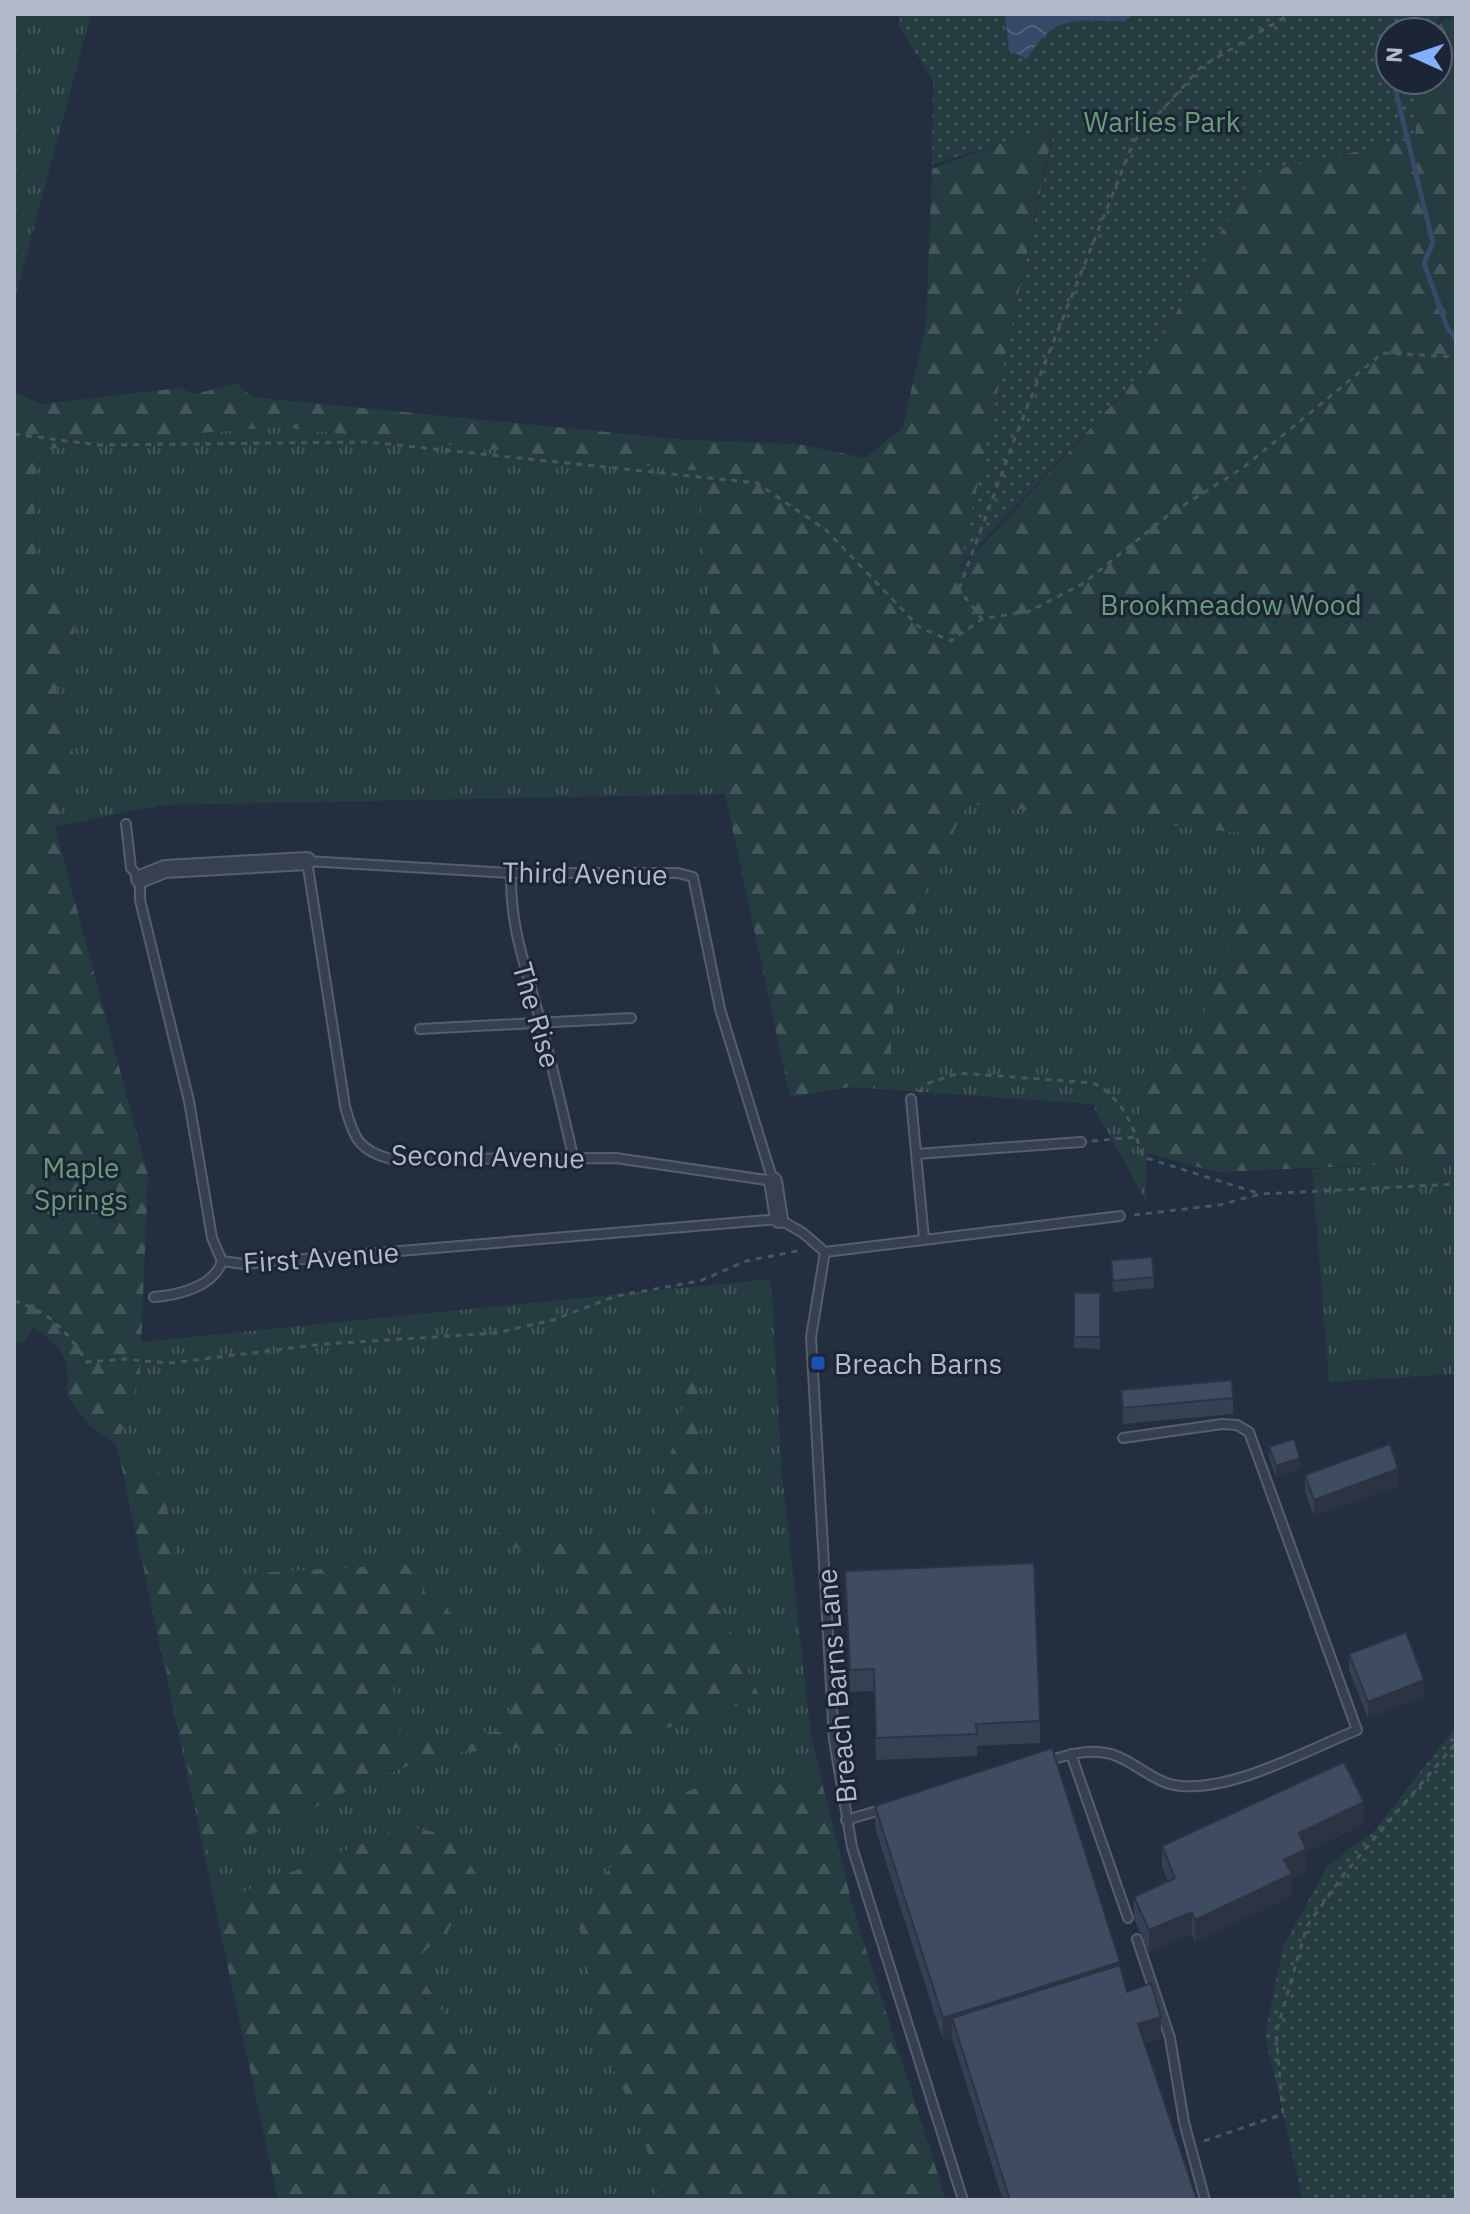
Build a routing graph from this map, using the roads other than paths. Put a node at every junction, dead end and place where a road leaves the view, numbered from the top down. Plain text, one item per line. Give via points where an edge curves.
1 (126, 824) dead end
2 (307, 861) junction
3 (511, 873) junction
4 (140, 879) junction
5 (631, 1018) dead end
6 (540, 1021) junction
7 (420, 1029) dead end
8 (911, 1099) road end
9 (1081, 1142) dead end
10 (916, 1154) junction
11 (573, 1156) junction
12 (773, 1181) junction
13 (1120, 1216) road end
14 (779, 1219) junction
15 (924, 1239) junction
16 (825, 1252) junction
17 (222, 1261) junction
18 (154, 1297) dead end
19 (1123, 1438) dead end
20 (1071, 1754) junction
21 (1041, 1762) edge
22 (891, 1807) edge
23 (846, 1820) junction
24 (1128, 1918) dead end
25 (1137, 1939) dead end
26 (963, 2200) edge
27 (1205, 2200) edge

1 - 4 lane, First Avenue via 131,868
2 - 3 lane, Third Avenue
2 - 4 street via 165,869
2 - 11 lane, Second Avenue via 345,1106 357,1142 391,1159
3 - 6 lane, The Rise via 516,941
3 - 12 lane, Third Avenue via 693,877 720,1009
4 - 17 lane, First Avenue via 140,900 189,1101 212,1238
5 - 6 lane
6 - 7 lane
6 - 11 lane, The Rise
8 - 10 lane
9 - 10 lane
10 - 15 lane
11 - 12 lane, Second Avenue
12 - 14 street
13 - 15 lane
14 - 16 lane
14 - 17 lane, First Avenue via 259,1263
15 - 16 lane
16 - 23 lane, Breach Barns Lane via 811,1337 834,1740
17 - 18 lane via 210,1279
19 - 20 lane via 1222,1424 1249,1432 1357,1730 1218,1785 1178,1786 1113,1755
20 - 21 lane
20 - 24 lane
22 - 23 lane
23 - 26 lane, Breach Barns Lane
25 - 27 lane via 1170,2038

